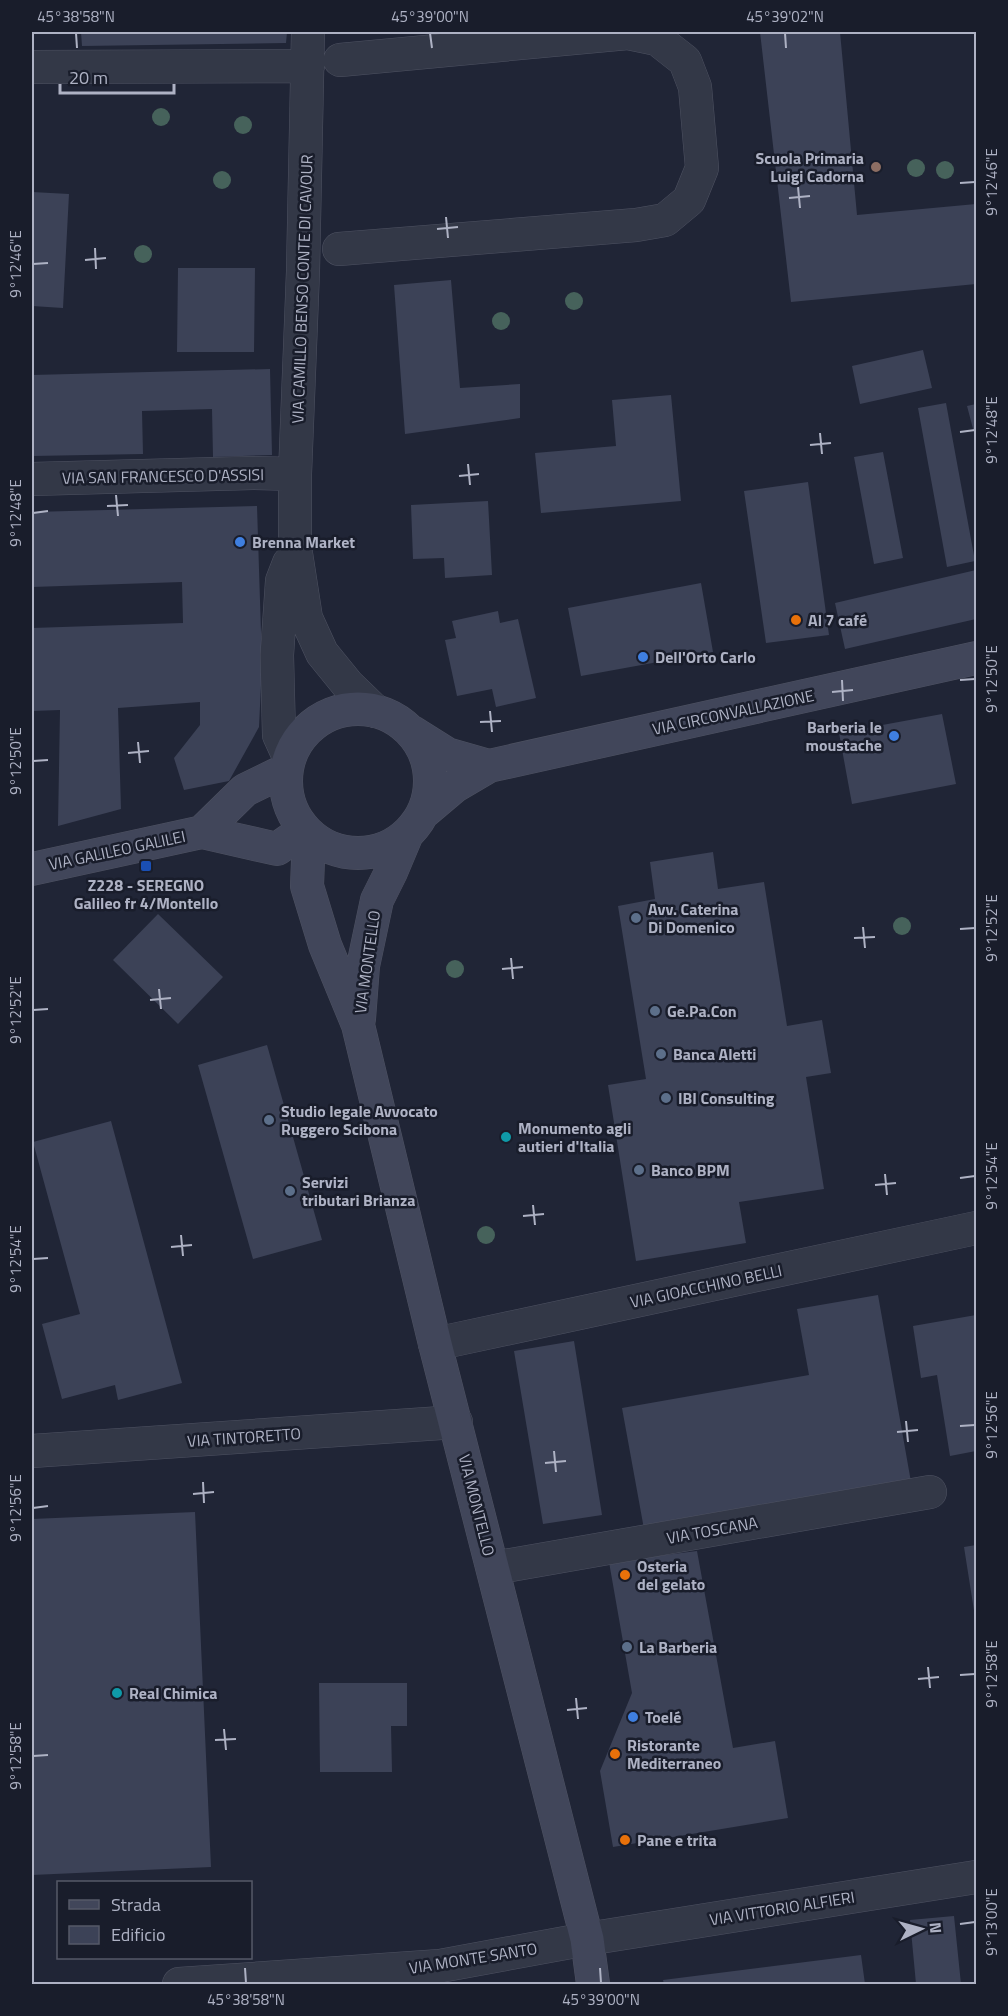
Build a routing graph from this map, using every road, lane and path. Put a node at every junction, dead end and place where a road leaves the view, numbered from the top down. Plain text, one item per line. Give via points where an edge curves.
1 (308, 32) edge
2 (340, 60) dead end
3 (308, 66) junction
4 (32, 68) edge
5 (339, 249) dead end
6 (295, 474) junction
7 (32, 479) edge
8 (295, 548) junction
9 (976, 658) edge
10 (375, 711) junction
11 (411, 732) junction
12 (288, 763) junction
13 (489, 766) junction
14 (415, 824) junction
15 (202, 832) junction
16 (307, 833) junction
17 (277, 849) junction
18 (32, 868) edge
19 (307, 886) junction
20 (358, 1025) junction
21 (976, 1228) edge
22 (435, 1344) junction
23 (456, 1422) junction
24 (32, 1451) edge
25 (930, 1492) dead end
26 (493, 1568) junction
27 (976, 1877) edge
28 (587, 1939) junction
29 (179, 1984) edge
30 (593, 1984) edge

1 - 3 street, VIA CAMILLO BENSO CONTE DI CAVOUR
2 - 5 street via 628,33 657,39 685,61 695,87 702,168 689,200 665,220
3 - 4 street
3 - 6 street, VIA CAMILLO BENSO CONTE DI CAVOUR
6 - 7 street, VIA SAN FRANCESCO D'ASSISI
6 - 8 street, VIA CAMILLO BENSO CONTE DI CAVOUR
8 - 10 street, VIA CAMILLO BENSO CONTE DI CAVOUR via 306,618 322,653
8 - 12 street, VIA CAMILLO BENSO CONTE DI CAVOUR via 282,581 277,655 279,735
9 - 13 street, VIA CIRCONVALLAZIONE
10 - 11 street via 395,719
10 - 12 street via 349,709 324,717 305,731
11 - 13 street, VIA CIRCONVALLAZIONE via 447,754
11 - 14 street via 421,745 430,772 428,800
12 - 15 street, VIA GALILEO GALILEI via 245,790
12 - 16 street via 286,796
13 - 14 street, VIA CIRCONVALLAZIONE via 455,786
14 - 16 street via 397,843 369,853 331,849
14 - 20 street, VIA MONTELLO via 377,900 363,966
15 - 17 street, VIA GALILEO GALILEI
15 - 18 street, VIA GALILEO GALILEI
16 - 17 street
16 - 19 street, VIA MONTELLO
17 - 19 street
19 - 20 street, VIA MONTELLO via 325,945
20 - 22 street, VIA MONTELLO
21 - 22 street, VIA GIOACCHINO BELLI
22 - 23 street, VIA MONTELLO
23 - 24 street, VIA TINTORETTO
23 - 26 street, VIA MONTELLO
25 - 26 street, VIA TOSCANA
26 - 28 street, VIA MONTELLO
27 - 28 street, VIA VITTORIO ALFIERI
28 - 29 street, VIA MONTE SANTO via 440,1966
28 - 30 street, VIA MONTELLO

